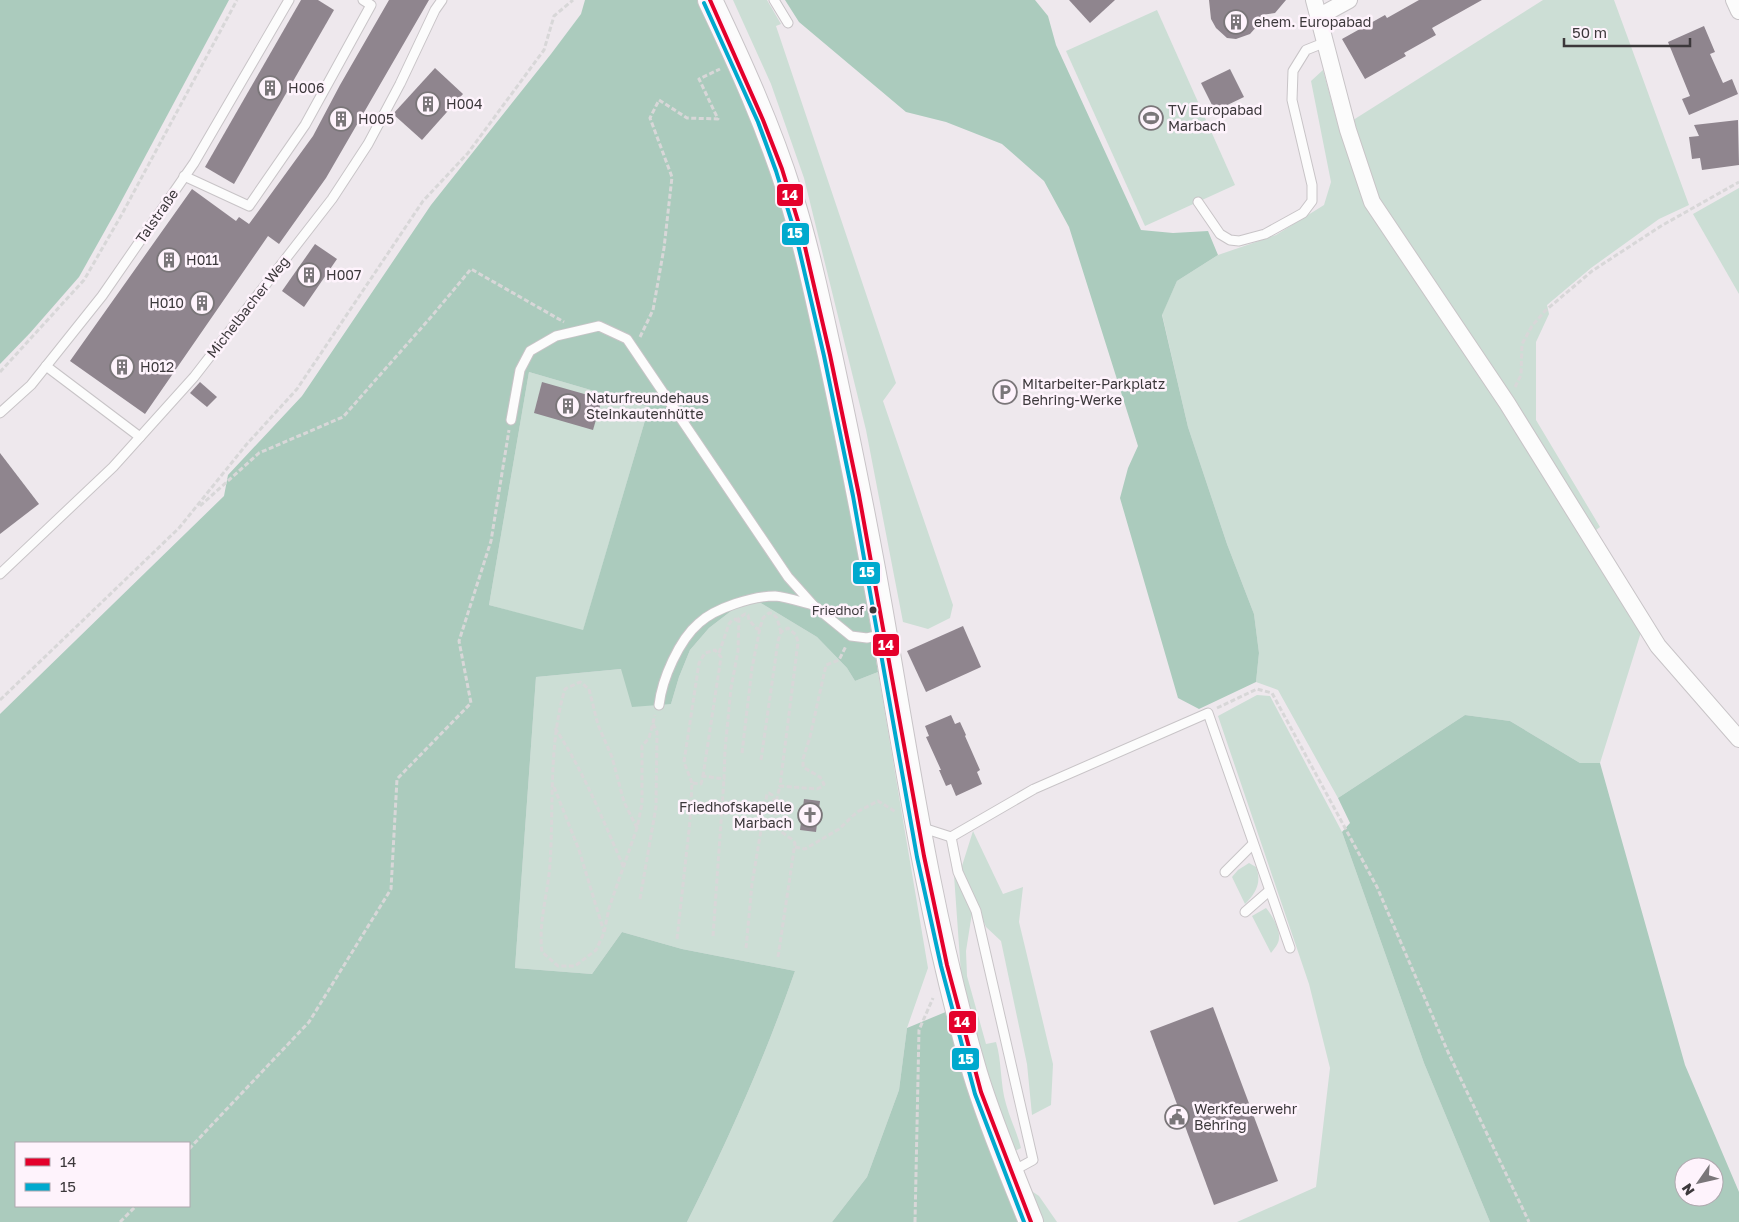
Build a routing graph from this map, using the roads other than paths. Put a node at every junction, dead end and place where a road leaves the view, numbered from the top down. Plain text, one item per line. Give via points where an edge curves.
1 (289, 0) edge
2 (442, 0) edge
3 (710, 0) edge
4 (774, 0) edge
5 (1314, 0) edge
6 (1349, 0) edge
7 (1734, 0) edge
8 (369, 2) edge
9 (1739, 12) edge
10 (1318, 17) junction
11 (788, 23) dead end
12 (1326, 42) junction
13 (184, 176) junction
14 (1198, 202) dead end
15 (46, 366) junction
16 (0, 413) edge
17 (511, 420) road end
18 (140, 437) junction
19 (0, 574) edge
20 (813, 605) junction
21 (885, 634) junction
22 (659, 705) road end
23 (1739, 739) edge
24 (917, 826) junction
25 (951, 837) junction
26 (1253, 844) junction
27 (1225, 872) dead end
28 (1270, 891) junction
29 (1245, 912) dead end
30 (1290, 948) dead end
31 (1011, 1172) junction
32 (1032, 1222) edge

1 - 13 lane, Talstraße
2 - 18 lane, Michelbacher Weg via 368,144 332,199 194,377
3 - 21 main road via 767,130 806,249 846,431
4 - 11 lane
5 - 10 street
6 - 10 street
7 - 9 street
8 - 13 lane via 305,125 249,206
10 - 12 street
12 - 14 lane via 1306,50 1293,71 1292,100 1312,185 1312,201 1303,213 1265,234 1239,241 1220,234
12 - 23 street via 1348,130 1372,202 1507,403 1658,646
13 - 15 lane, Talstraße via 102,296
15 - 16 lane, Talstraße
15 - 18 lane
17 - 20 lane via 520,370 530,351 556,336 599,326 627,339 788,577
18 - 19 lane, Michelbacher Weg via 113,467
20 - 21 lane via 851,636 867,638
20 - 22 lane via 775,596 721,609 699,623 678,648
21 - 24 main road
24 - 25 lane
24 - 31 main road via 947,967 975,1075
25 - 26 lane via 1034,789 1208,713
25 - 31 lane via 958,872 976,911 1033,1160
26 - 27 lane
26 - 28 lane
28 - 29 lane
28 - 30 lane
31 - 32 main road

